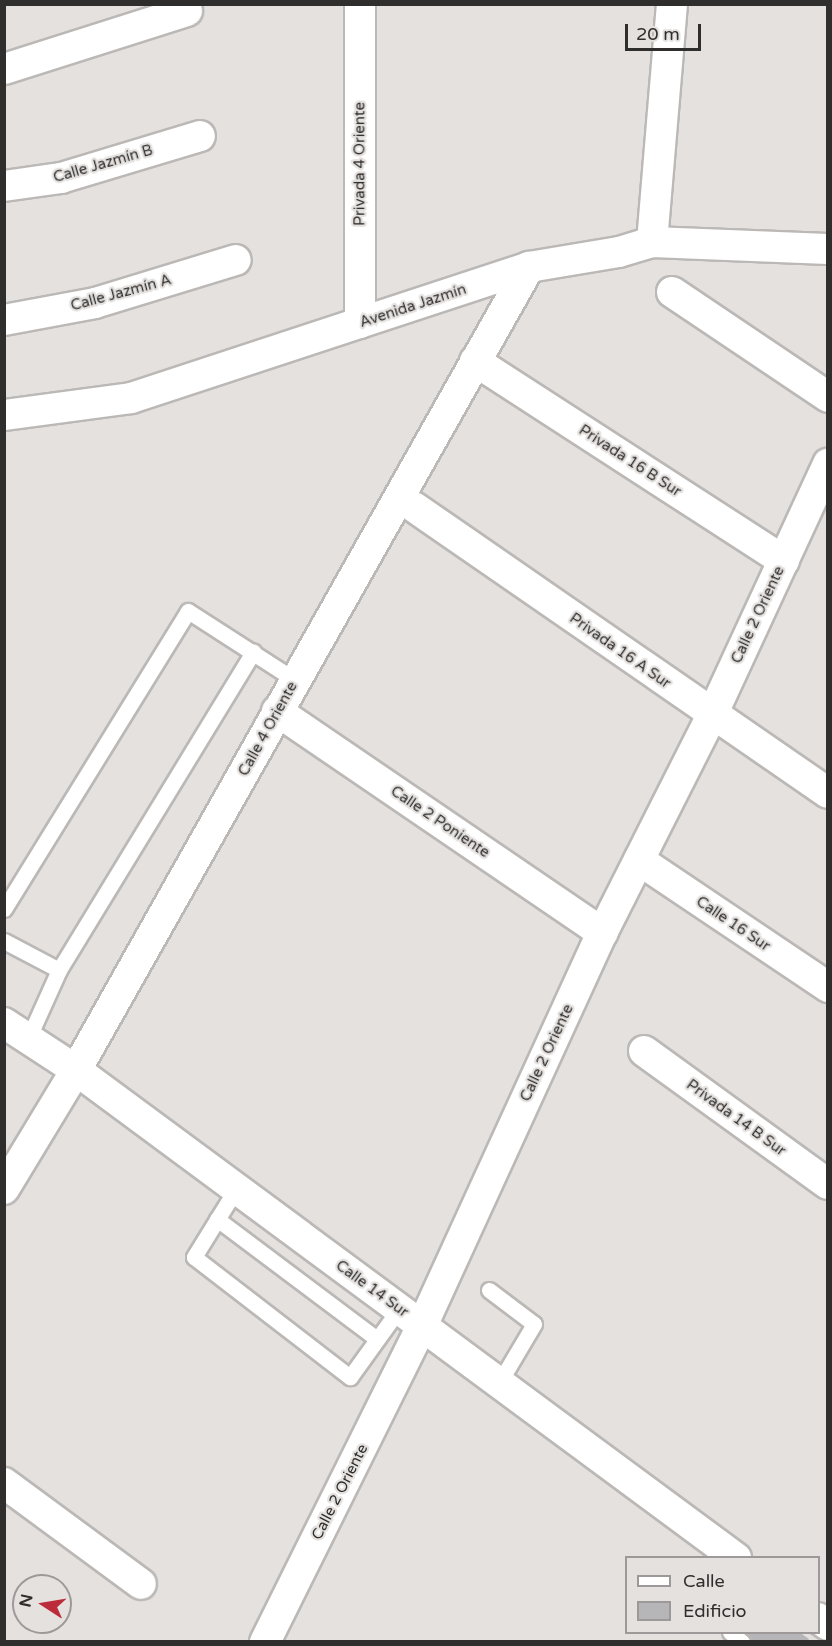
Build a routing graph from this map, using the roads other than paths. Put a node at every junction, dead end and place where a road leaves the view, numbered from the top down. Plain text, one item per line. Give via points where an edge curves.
1 (360, 4) edge
2 (672, 4) edge
3 (187, 11) dead end
4 (4, 69) edge
5 (200, 136) dead end
6 (4, 186) edge
7 (652, 242) junction
8 (828, 249) edge
9 (236, 260) dead end
10 (529, 267) junction
11 (672, 292) dead end
12 (4, 320) edge
13 (360, 323) junction
14 (475, 361) junction
15 (828, 398) edge
16 (6, 415) edge
17 (828, 464) edge
18 (414, 507) dead end
19 (784, 561) junction
20 (253, 652) junction
21 (295, 680) junction
22 (278, 711) junction
23 (712, 715) junction
24 (828, 793) edge
25 (639, 860) junction
26 (4, 909) edge
27 (602, 933) junction
28 (4, 941) edge
29 (59, 970) junction
30 (828, 987) edge
31 (16, 1031) edge
32 (644, 1051) dead end
33 (76, 1070) junction
34 (828, 1184) edge
35 (4, 1189) edge
36 (236, 1189) junction
37 (217, 1219) junction
38 (489, 1290) dead end
39 (411, 1318) junction
40 (377, 1339) junction
41 (499, 1383) junction
42 (4, 1484) edge
43 (735, 1556) edge
44 (141, 1584) dead end
45 (266, 1641) edge

1 - 13 street, Privada 4 Oriente
2 - 7 street
3 - 4 street
5 - 6 street, Calle Jazmín B via 61,178
7 - 8 street, Avenida Jazmín
7 - 10 street, Avenida Jazmín via 620,252
9 - 12 street, Calle Jazmín A via 95,303
10 - 13 street, Avenida Jazmín
10 - 14 street, Calle 4 Oriente
11 - 15 street
13 - 16 street, Avenida Jazmín via 131,398
14 - 19 street, Privada 16 B Sur
14 - 21 street, Calle 4 Oriente
17 - 19 street, Calle 2 Oriente
18 - 23 street, Privada 16 A Sur
19 - 23 street, Calle 2 Oriente
20 - 21 lane
20 - 26 lane via 188,611
20 - 29 lane
21 - 22 street, Calle 4 Oriente
22 - 27 street, Calle 2 Poniente
22 - 33 street, Calle 4 Oriente
23 - 24 street, Privada 16 A Sur
23 - 25 street, Calle 2 Oriente
25 - 27 street, Calle 2 Oriente
25 - 30 street, Calle 16 Sur
27 - 39 street, Calle 2 Oriente
28 - 29 lane
29 - 31 lane
31 - 33 street, Calle 14 Sur
32 - 34 street, Privada 14 B Sur
33 - 35 street, Calle 4 Oriente
33 - 36 street, Calle 14 Sur
36 - 37 lane
36 - 39 street, Calle 14 Sur
37 - 40 lane
37 - 40 lane via 194,1257 350,1377
38 - 41 lane via 534,1324
39 - 40 lane
39 - 41 street, Calle 14 Sur
39 - 45 street, Calle 2 Oriente
41 - 43 street, Calle 14 Sur
42 - 44 street

